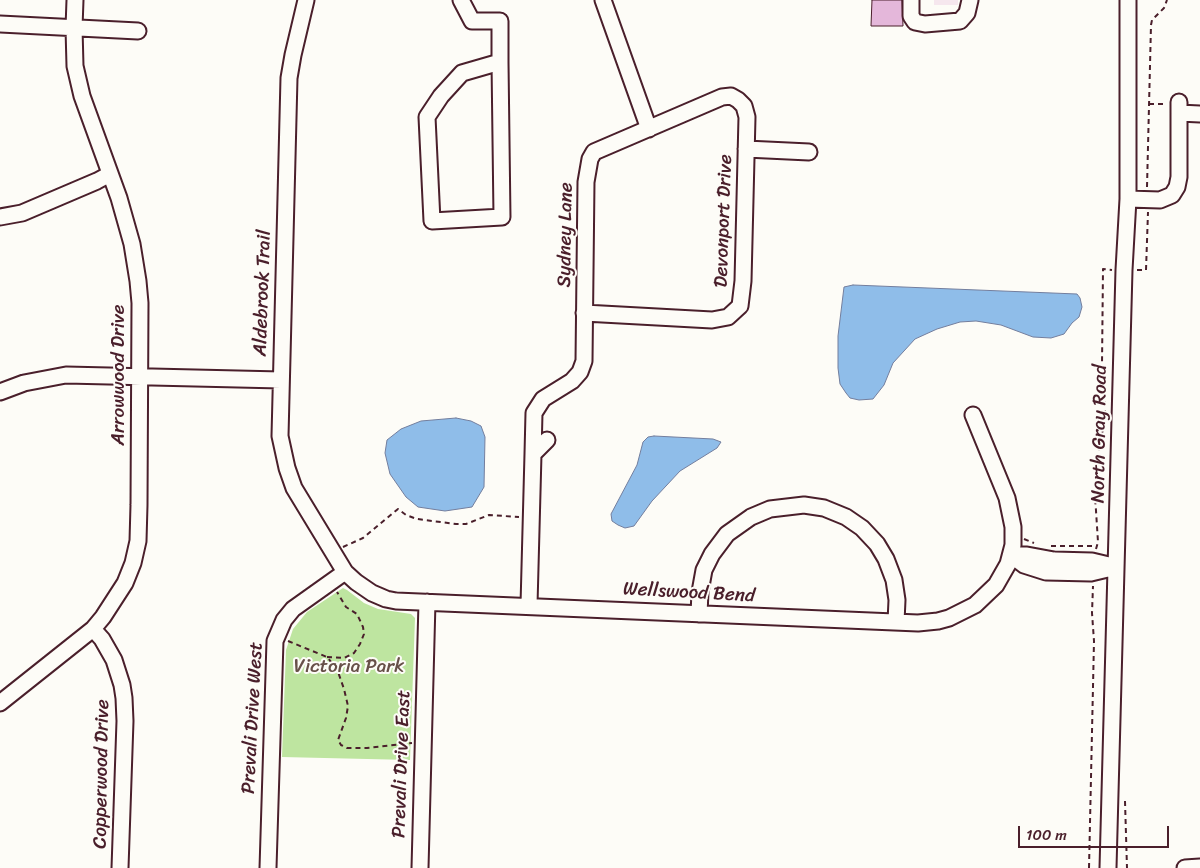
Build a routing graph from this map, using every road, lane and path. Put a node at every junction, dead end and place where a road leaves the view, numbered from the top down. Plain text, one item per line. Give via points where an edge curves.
1 (75, 0) edge
2 (306, 0) edge
3 (461, 0) edge
4 (603, 0) edge
5 (911, 0) edge
6 (970, 0) edge
7 (1128, 0) edge
8 (1168, 0) edge
9 (0, 24) edge
10 (74, 28) junction
11 (138, 31) dead end
12 (500, 62) junction
13 (738, 100) joint
14 (1200, 114) edge
15 (649, 129) junction
16 (746, 150) junction
17 (810, 152) dead end
18 (110, 174) junction
19 (1128, 199) junction
20 (1148, 200) junction
21 (0, 216) edge
22 (1103, 269) dead end
23 (1146, 270) dead end
24 (584, 313) junction
25 (140, 376) junction
26 (281, 380) junction
27 (0, 392) edge
28 (973, 415) dead end
29 (547, 440) dead end
30 (533, 454) junction
31 (521, 517) dead end
32 (1024, 539) dead end
33 (1037, 544) dead end
34 (1044, 545) dead end
35 (1097, 546) junction
36 (343, 547) dead end
37 (1011, 556) junction
38 (1095, 567) junction
39 (1116, 567) junction
40 (345, 572) junction
41 (335, 590) dead end
42 (427, 602) junction
43 (529, 605) junction
44 (699, 614) junction
45 (896, 622) junction
46 (93, 629) junction
47 (286, 640) dead end
48 (326, 657) junction
49 (0, 703) edge
50 (412, 743) dead end
51 (1125, 801) dead end
52 (1200, 867) edge
53 (120, 868) edge
54 (268, 868) edge
55 (420, 868) edge
56 (1089, 868) edge
57 (1108, 868) edge
58 (1127, 868) edge
59 (1185, 868) edge

1 - 10 street, Arrowwood Drive
2 - 26 street, Aldebrook Trail via 290,78
3 - 12 street via 472,21 500,21
4 - 15 street
5 - 6 street via 911,16 915,22 925,24 960,21
7 - 19 street, North Gray Road
8 - 20 path via 1152,20
9 - 10 street
10 - 11 street
10 - 18 street, Arrowwood Drive via 75,66 82,96
12 - 12 street via 502,217 432,221 427,117 462,73
13 - 15 street, Sydney Lane via 731,96 722,97
13 - 16 street, Devonport Drive via 747,117
14 - 20 street via 1179,108 1177,187 1166,198
15 - 24 street, Sydney Lane via 594,152 590,160 586,182
16 - 17 street
16 - 24 street, Devonport Drive via 740,306 728,317 712,320
18 - 21 street via 22,213
18 - 25 street, Arrowwood Drive via 132,244 138,281
19 - 20 street
19 - 39 street, North Gray Road
20 - 23 path
22 - 35 path via 1105,416 1095,495
24 - 30 street, Sydney Lane via 584,361 572,381 543,400 534,413
25 - 26 street
25 - 27 street via 66,375 24,383
25 - 46 street, Arrowwood Drive via 138,541 125,583
26 - 40 street, Aldebrook Trail via 280,436 286,468 294,488
28 - 37 street via 1008,498 1013,527
29 - 30 street
30 - 43 street, Sydney Lane
31 - 36 path via 488,515 466,524 456,524 417,519 398,509 363,538
32 - 33 path
34 - 35 path
35 - 38 path
37 - 38 street via 1026,555
37 - 45 street, Wellswood Bend via 996,584 967,610 938,621
38 - 39 street
38 - 56 path
39 - 57 street, North Gray Road
40 - 42 street, Wellswood Bend via 378,596 396,601
40 - 54 street, Prevali Drive West via 293,609 274,641
41 - 48 path via 346,607 357,614 364,634 354,653 344,658
42 - 43 street, Wellswood Bend
42 - 55 street, Prevali Drive East
43 - 44 street, Wellswood Bend
44 - 45 street, Wellswood Bend
44 - 45 street via 704,570 727,534 751,516 770,509 804,505 824,508 846,517 877,544 894,580
46 - 49 street, Arrowwood Drive
46 - 53 street, Copperwood Drive via 114,660 124,698
47 - 48 path
48 - 50 path via 337,669 347,702 346,718 338,740 341,745 367,748
51 - 58 path
52 - 59 street

